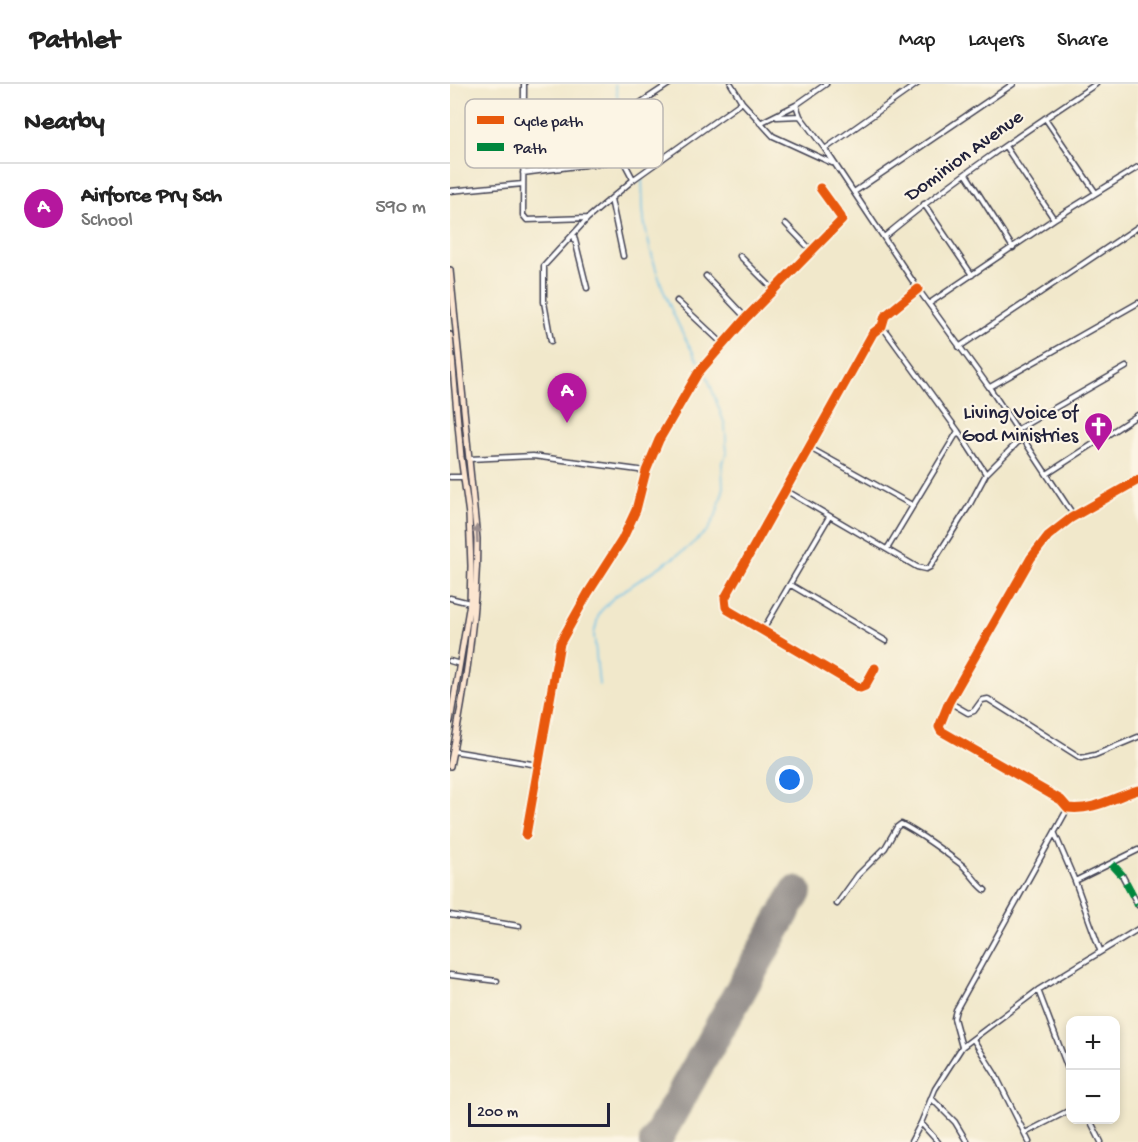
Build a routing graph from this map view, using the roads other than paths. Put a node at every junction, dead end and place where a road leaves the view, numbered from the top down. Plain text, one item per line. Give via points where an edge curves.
1 (525, 84) edge
2 (669, 84) edge
3 (731, 84) edge
4 (826, 84) edge
5 (916, 84) edge
6 (1014, 84) edge
7 (1096, 84) edge
8 (525, 99) edge
9 (646, 99) edge
10 (742, 102) junction
11 (796, 105) junction
12 (800, 116) junction
13 (775, 117) junction
14 (1045, 118) junction
15 (759, 123) junction
16 (1005, 146) junction
17 (825, 149) junction
18 (663, 158) edge
19 (833, 164) junction
20 (1138, 167) edge
21 (523, 168) edge
22 (561, 168) edge
23 (628, 168) edge
24 (649, 168) edge
25 (523, 173) junction
26 (966, 174) junction
27 (634, 179) junction
28 (523, 184) junction
29 (820, 188) dead end
30 (450, 191) edge
31 (854, 192) junction
32 (1096, 194) junction
33 (611, 199) junction
34 (924, 204) junction
35 (588, 218) junction
36 (1054, 219) junction
37 (786, 224) dead end
38 (1138, 227) edge
39 (574, 235) junction
40 (884, 237) junction
41 (1013, 248) junction
42 (812, 251) junction
43 (623, 256) dead end
44 (740, 256) dead end
45 (450, 270) edge
46 (972, 275) junction
47 (706, 276) dead end
48 (587, 288) dead end
49 (773, 289) junction
50 (918, 289) junction
51 (677, 301) dead end
52 (930, 303) junction
53 (1138, 303) edge
54 (746, 318) junction
55 (882, 326) junction
56 (450, 335) edge
57 (551, 341) dead end
58 (723, 344) junction
59 (959, 347) junction
60 (1126, 367) dead end
61 (989, 387) junction
62 (1138, 416) edge
63 (1018, 429) junction
64 (958, 430) junction
65 (1023, 437) junction
66 (808, 447) junction
67 (469, 459) junction
68 (646, 471) junction
69 (986, 474) junction
70 (1047, 474) junction
71 (450, 477) edge
72 (463, 477) junction
73 (1138, 480) edge
74 (785, 490) junction
75 (912, 505) junction
76 (829, 516) junction
77 (1074, 516) junction
78 (887, 549) junction
79 (791, 585) junction
80 (450, 598) edge
81 (470, 603) junction
82 (763, 630) junction
83 (886, 641) dead end
84 (450, 661) edge
85 (460, 664) junction
86 (875, 668) dead end
87 (949, 702) junction
88 (450, 719) edge
89 (1138, 736) edge
90 (453, 751) junction
91 (538, 765) junction
92 (450, 766) edge
93 (1138, 790) edge
94 (1068, 808) junction
95 (1055, 834) junction
96 (526, 835) dead end
97 (1138, 850) edge
98 (1112, 864) junction
99 (1075, 881) junction
100 (985, 890) dead end
101 (837, 904) dead end
102 (1138, 905) edge
103 (450, 915) edge
104 (519, 926) dead end
105 (1138, 930) edge
106 (1100, 950) junction
107 (450, 975) edge
108 (497, 981) dead end
109 (1038, 990) junction
110 (974, 1039) junction
111 (962, 1047) junction
112 (1069, 1070) edge
113 (931, 1098) junction
114 (1066, 1112) edge
115 (921, 1123) junction
116 (1092, 1124) edge
117 (1025, 1133) junction
118 (911, 1142) edge
119 (938, 1142) edge
120 (967, 1142) edge
121 (1029, 1142) edge
122 (1101, 1142) edge

1 - 8 street
2 - 9 street
3 - 10 street
4 - 11 street
5 - 17 street
6 - 31 street
7 - 14 street, Dominion Avenue
10 - 15 street
10 - 18 street
11 - 12 street
11 - 13 street
12 - 13 street
12 - 17 street
13 - 15 street
14 - 16 street, Dominion Avenue
14 - 32 street
15 - 19 street via 773,136
16 - 26 street, Dominion Avenue
16 - 36 street
17 - 19 street
19 - 31 street
20 - 32 street
21 - 25 street
22 - 25 street
23 - 27 street
24 - 27 street
25 - 28 street
26 - 34 street, Dominion Avenue
26 - 41 street
27 - 33 street
28 - 30 street
28 - 35 street via 523,215 527,220
29 - 42 street via 842,220
31 - 40 street
32 - 36 street
33 - 35 street
33 - 43 street
34 - 40 street, Dominion Avenue
34 - 46 street
35 - 39 street
36 - 41 street
37 - 42 street
38 - 59 street
39 - 48 street
39 - 57 street via 544,266 544,302
40 - 50 street
41 - 46 street
42 - 49 street
44 - 49 street
45 - 67 main road
46 - 52 street
47 - 54 street
49 - 54 street
50 - 52 street
50 - 55 street via 885,316
51 - 58 street
52 - 59 street
53 - 61 street
54 - 58 street
55 - 64 street
55 - 66 street via 873,333
56 - 72 main road
58 - 68 street via 699,373 659,440
59 - 61 street
60 - 63 street
61 - 63 street
62 - 70 street
63 - 65 street
64 - 69 street
64 - 75 street
65 - 69 street
65 - 70 street
66 - 74 street
66 - 75 street
67 - 68 street via 533,456
90 -> 67 main road via 472,633 477,564
68 - 91 street via 636,510 622,540 560,643
69 - 78 street via 930,567 917,567
70 - 77 street
71 - 72 street
72 - 81 main road via 469,524
73 - 77 street
74 - 76 street
74 - 82 street via 725,598 728,610
75 - 78 street
76 - 78 street
76 - 79 street
77 - 87 street via 1048,536 1031,558
79 - 82 street
79 - 83 street
80 - 81 street
81 - 85 main road
82 - 86 street via 861,688
84 - 85 street
85 - 88 main road
87 - 89 street via 968,713 988,699 1081,758
87 - 94 street via 939,722 941,731 1061,800
90 - 91 street
90 - 92 main road
91 - 96 street
93 - 94 street via 1097,806
94 - 95 street
95 - 99 street
95 - 111 street via 956,1010 954,1018
97 - 98 street
98 - 99 street
98 - 102 street
99 - 106 street
100 - 101 street via 963,866 901,824
103 - 104 street
105 - 106 street
106 - 109 street
107 - 108 street
109 - 110 street
109 - 112 street
110 - 111 street
110 - 117 street
111 - 113 street
113 - 115 street
113 - 120 street
114 - 117 street
115 - 118 street
115 - 119 street
116 - 122 street
117 - 121 street

